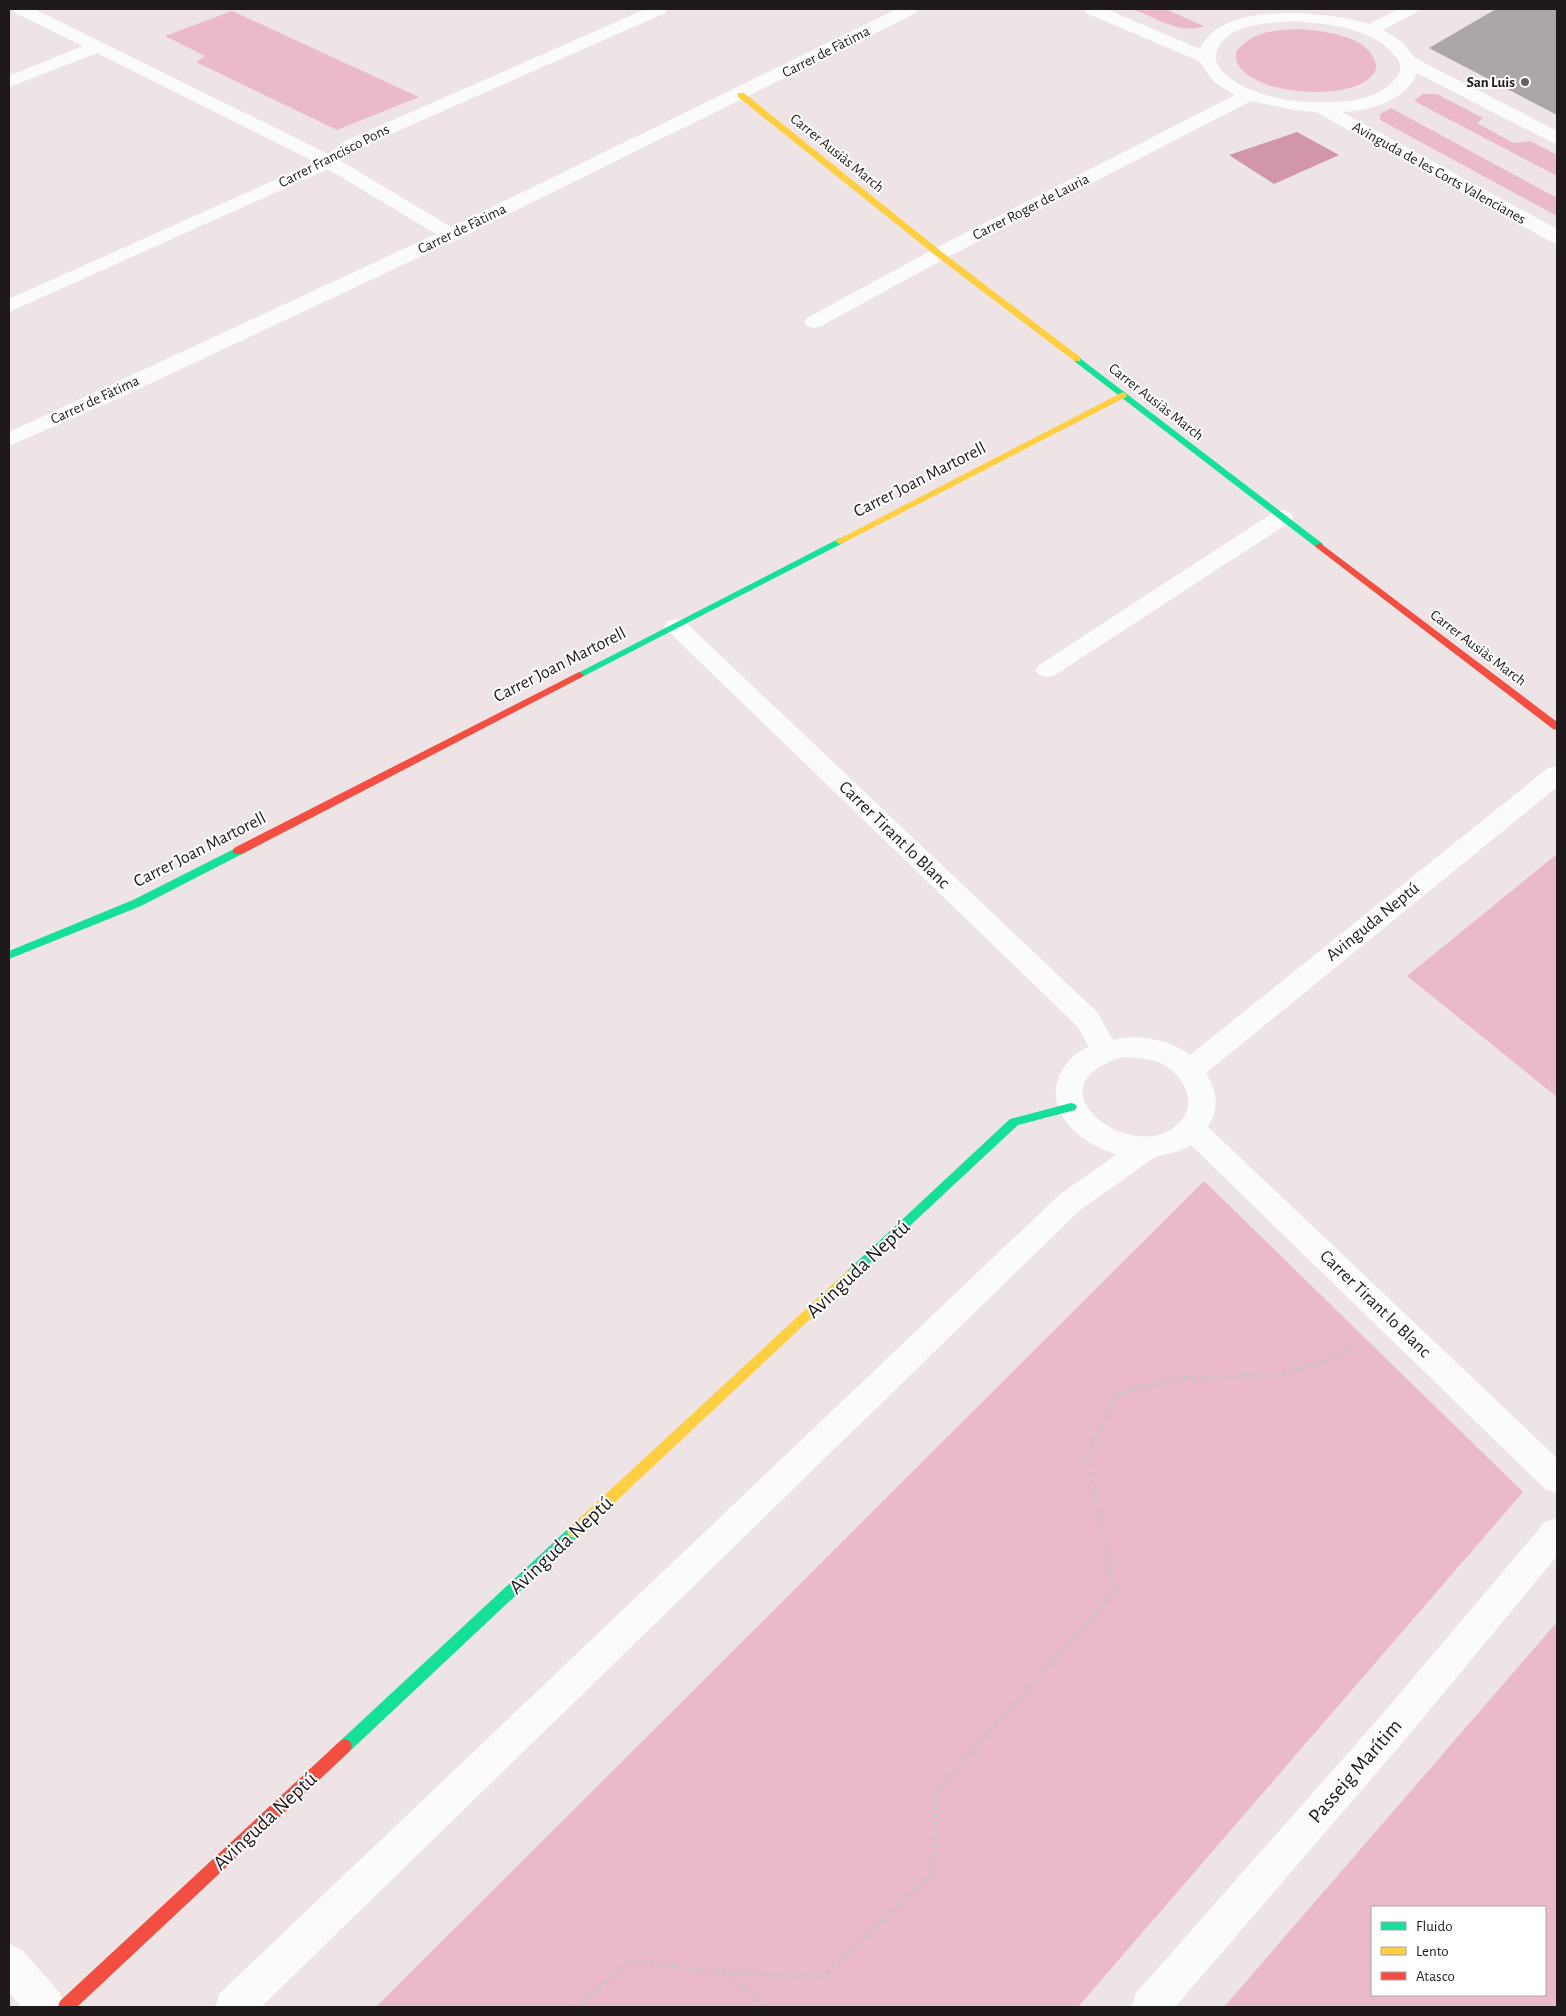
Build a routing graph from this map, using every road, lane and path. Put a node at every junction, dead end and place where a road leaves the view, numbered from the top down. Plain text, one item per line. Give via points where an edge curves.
1 (21, 9) edge
2 (660, 9) edge
3 (910, 9) edge
4 (1092, 9) edge
5 (1276, 9) edge
6 (1410, 9) edge
7 (1294, 16) junction
8 (1370, 30) junction
9 (97, 47) junction
10 (1206, 58) junction
11 (1409, 62) junction
12 (9, 82) edge
13 (741, 95) junction
14 (1249, 95) junction
15 (1321, 108) junction
16 (1557, 138) edge
17 (329, 162) junction
18 (451, 235) junction
19 (1557, 237) edge
20 (939, 254) junction
21 (9, 306) edge
22 (814, 322) dead end
23 (1122, 395) junction
24 (9, 440) edge
25 (1282, 517) junction
26 (676, 626) junction
27 (1047, 670) dead end
28 (1557, 727) edge
29 (1557, 774) edge
30 (9, 955) edge
31 (1105, 1050) junction
32 (1190, 1071) junction
33 (1071, 1107) junction
34 (1192, 1129) junction
35 (1148, 1147) junction
36 (1395, 1324) junction
37 (1557, 1479) edge
38 (1557, 1532) edge
39 (9, 1963) edge
40 (729, 1974) junction
41 (46, 2007) edge
42 (66, 2007) edge
43 (234, 2007) edge
44 (576, 2007) edge
45 (765, 2007) edge
46 (1150, 2007) edge

1 - 9 street
2 - 17 street, Carrer Francisco Pons via 351,145
3 - 13 street, Carrer de Fàtima
4 - 10 street
5 - 7 street
6 - 8 street
7 - 8 street via 1321,18
7 - 10 street via 1264,18 1237,25 1219,34 1208,45
8 - 11 street via 1401,50
9 - 12 street
9 - 17 street
10 - 14 street via 1212,71 1227,84
11 - 15 street via 1409,75 1387,96 1353,105
11 - 16 street
13 - 18 street, Carrer de Fàtima
13 - 20 street, Carrer Ausiàs March
14 - 15 street via 1271,102
14 - 20 street, Carrer Roger de Lauria
15 - 19 street, Avinguda de les Corts Valencianes
17 - 18 street
17 - 21 street, Carrer Francisco Pons
18 - 24 street, Carrer de Fàtima
20 - 22 street, Carrer Roger de Lauria
20 - 23 street, Carrer Ausiàs March
23 - 25 street, Carrer Ausiàs March
23 - 26 street, Carrer Joan Martorell
25 - 27 street
25 - 28 street, Carrer Ausiàs March
26 - 30 street, Carrer Joan Martorell via 137,902
26 - 31 street, Carrer Tirant lo Blanc via 1087,1019
29 - 32 street, Avinguda Neptú
31 - 32 street via 1123,1047 1160,1052
31 - 33 street via 1089,1057 1070,1079
32 - 34 street via 1200,1085 1204,1100 1201,1116
33 - 35 street via 1079,1121 1092,1133 1128,1146
33 - 42 street, Avinguda Neptú via 1014,1122
34 - 35 street via 1180,1138
34 - 36 street, Carrer Tirant lo Blanc
35 - 43 street via 1069,1203
36 - 37 street, Carrer Tirant lo Blanc
36 - 40 path via 1329,1361 1277,1376 1180,1378 1117,1394 1086,1456 1115,1592 937,1790 934,1872 823,1977
38 - 46 street, Passeig Marítim via 1391,1730
39 - 41 street
40 - 44 path via 631,1961
40 - 45 path

